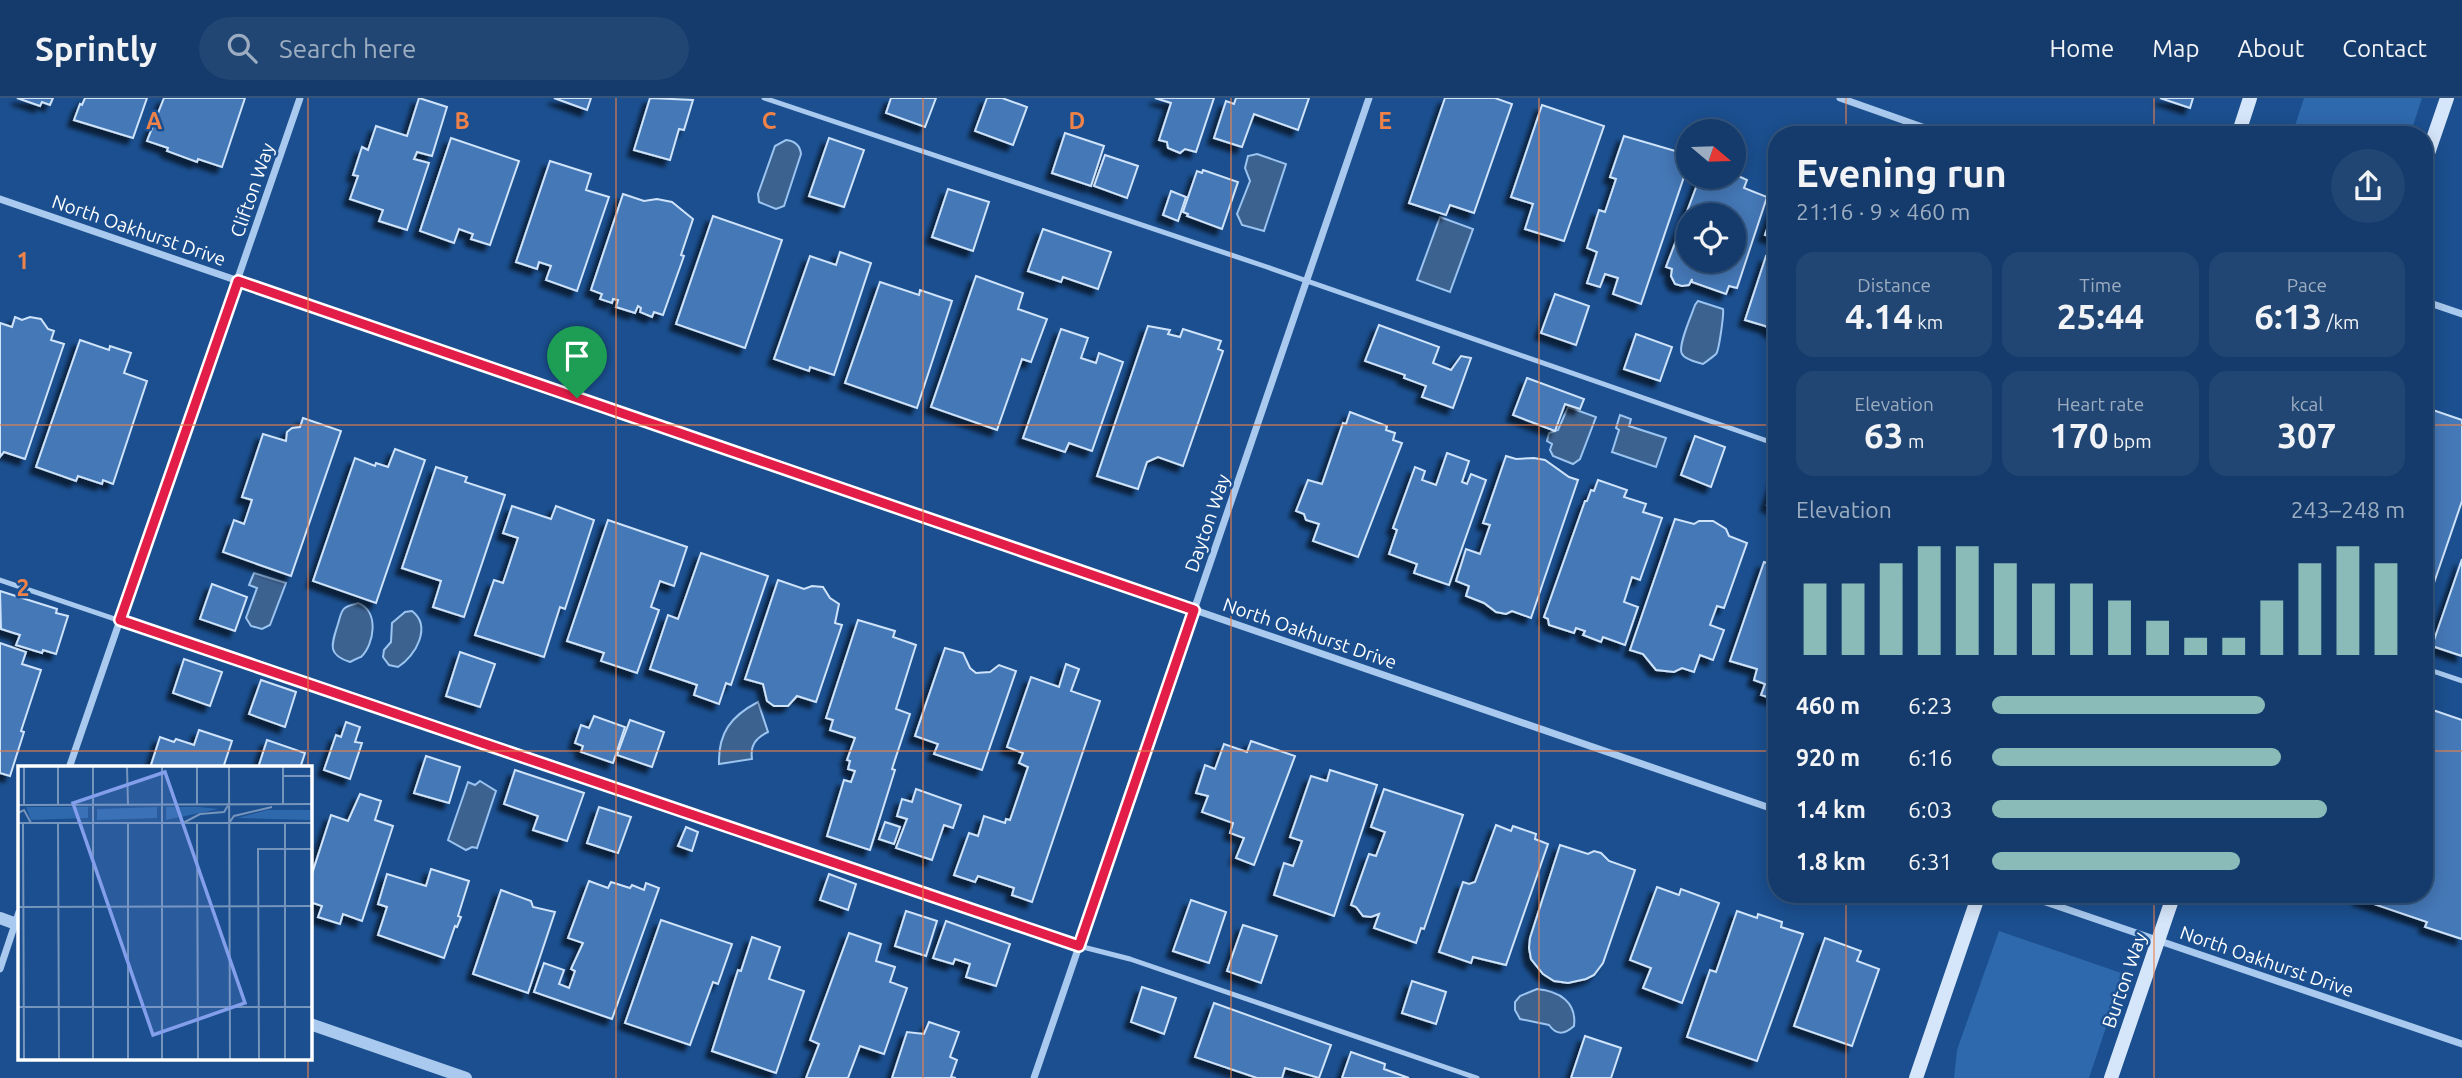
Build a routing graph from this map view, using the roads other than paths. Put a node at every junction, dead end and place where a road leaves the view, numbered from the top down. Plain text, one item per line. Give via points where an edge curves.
1 (300, 98) edge
2 (764, 98) edge
3 (1369, 98) edge
4 (1840, 98) edge
5 (2250, 98) edge
6 (2447, 98) edge
7 (1919, 126) edge
8 (2241, 126) edge
9 (2433, 139) edge
10 (0, 199) edge
11 (238, 281) junction
12 (1307, 281) junction
13 (2433, 304) edge
14 (2462, 314) edge
15 (1768, 441) edge
16 (0, 580) edge
17 (1194, 610) junction
18 (120, 620) junction
19 (2433, 671) edge
20 (2462, 681) edge
21 (70, 766) edge
22 (1768, 807) edge
23 (1976, 903) edge
24 (2048, 903) edge
25 (2171, 903) edge
26 (0, 918) edge
27 (18, 920) edge
28 (2157, 941) junction
29 (1079, 946) junction
30 (0, 969) edge
31 (312, 1025) edge
32 (2462, 1044) edge
33 (1916, 1077) edge
34 (466, 1078) edge
35 (1034, 1078) edge
36 (1477, 1078) edge
37 (2110, 1078) edge

1 - 11 street, Clifton Way
2 - 12 lane
3 - 12 street, Dayton Way
4 - 7 street
5 - 8 main road
6 - 9 main road
10 - 11 street, North Oakhurst Drive
11 - 17 street, North Oakhurst Drive
11 - 18 street, Clifton Way
12 - 15 lane
12 - 17 street, Dayton Way
13 - 14 street
16 - 18 lane
17 - 22 street, North Oakhurst Drive
17 - 29 street, Dayton Way
18 - 21 street, Clifton Way
18 - 29 lane
19 - 20 lane
23 - 33 main road
24 - 28 street, North Oakhurst Drive
25 - 28 main road, Burton Way
26 - 27 street
27 - 30 street
28 - 32 street, North Oakhurst Drive
28 - 37 main road, Burton Way
29 - 35 street, Dayton Way
29 - 36 lane via 1130,959
31 - 34 street

